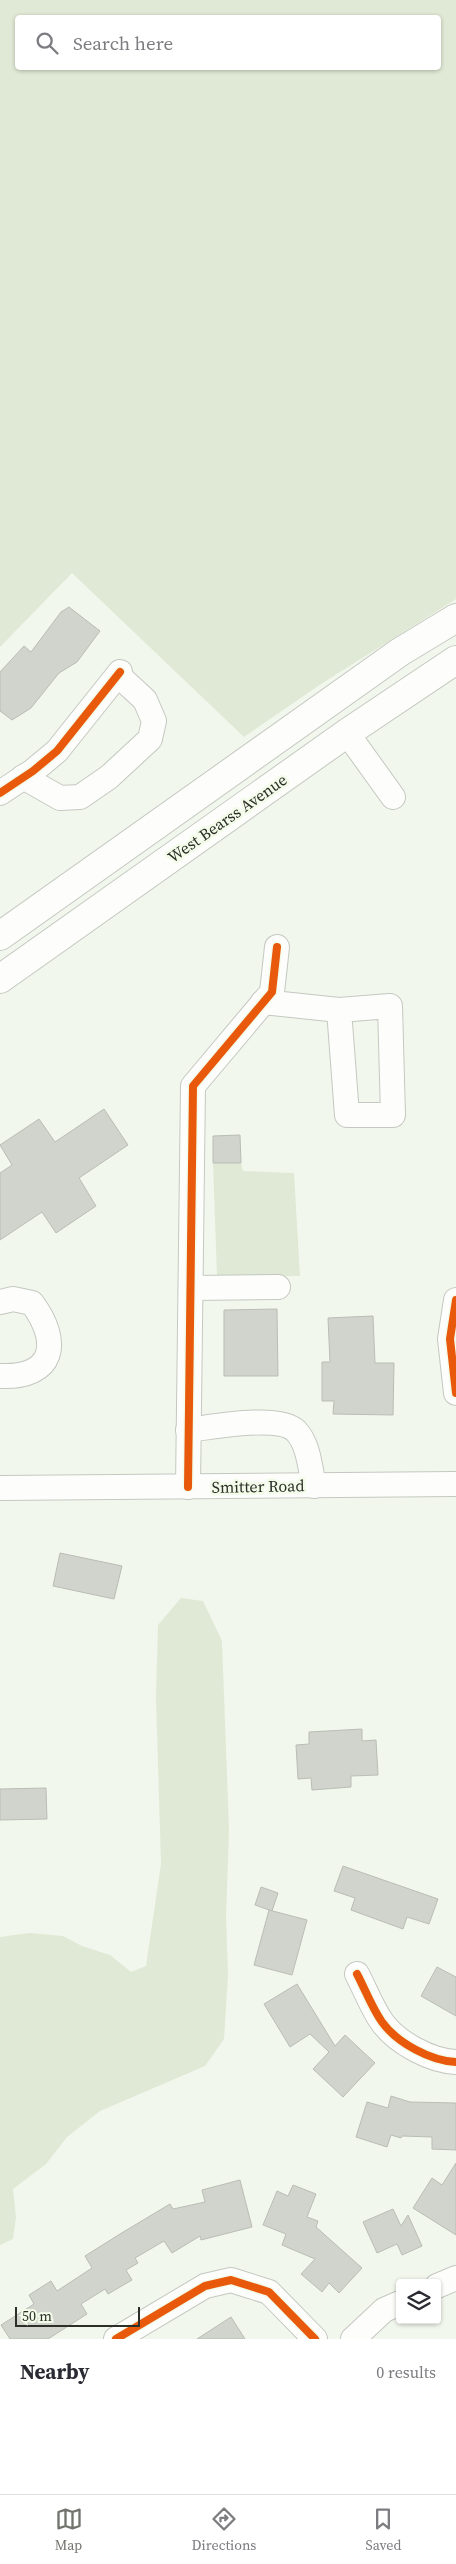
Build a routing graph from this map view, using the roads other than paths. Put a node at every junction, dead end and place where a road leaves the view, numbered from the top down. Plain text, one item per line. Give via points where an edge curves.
1 (456, 618) edge
2 (456, 630) edge
3 (456, 660) edge
4 (346, 733) junction
5 (24, 778) junction
6 (0, 793) edge
7 (393, 797) dead end
8 (0, 936) edge
9 (277, 947) dead end
10 (0, 979) edge
11 (263, 1002) junction
12 (339, 1010) junction
13 (278, 1286) dead end
14 (191, 1288) junction
15 (456, 1300) edge
16 (0, 1302) edge
17 (0, 1376) edge
18 (456, 1393) edge
19 (188, 1430) junction
20 (456, 1484) edge
21 (314, 1486) junction
22 (188, 1487) junction
23 (0, 1488) edge
24 (357, 1974) dead end
25 (456, 2062) edge
26 (456, 2278) edge
27 (441, 2284) edge
28 (396, 2305) edge
29 (116, 2339) edge
30 (315, 2339) edge
31 (354, 2339) edge

1 - 8 main road via 384,664
2 - 4 main road via 354,700
3 - 4 main road, West Bearss Avenue
4 - 7 street
4 - 10 main road, West Bearss Avenue
5 - 5 street via 57,751 119,674 145,700 154,721 150,739 109,777 80,797 60,798
5 - 6 street
9 - 11 street via 272,992
11 - 12 street
11 - 14 street via 194,1086
12 - 12 street via 347,1116 393,1115 390,1006
13 - 14 street
14 - 19 street
15 - 18 street via 450,1339
16 - 17 street via 12,1299 32,1303 44,1318 50,1339 48,1358 36,1370 19,1377
19 - 21 street via 271,1422 287,1426 295,1431 306,1448
19 - 22 street
20 - 21 street, Smitter Road
21 - 22 street, Smitter Road
22 - 23 street, Smitter Road
24 - 25 street via 383,2023 414,2050
26 - 27 street
28 - 31 street via 384,2310
29 - 30 street via 205,2286 231,2280 269,2292

